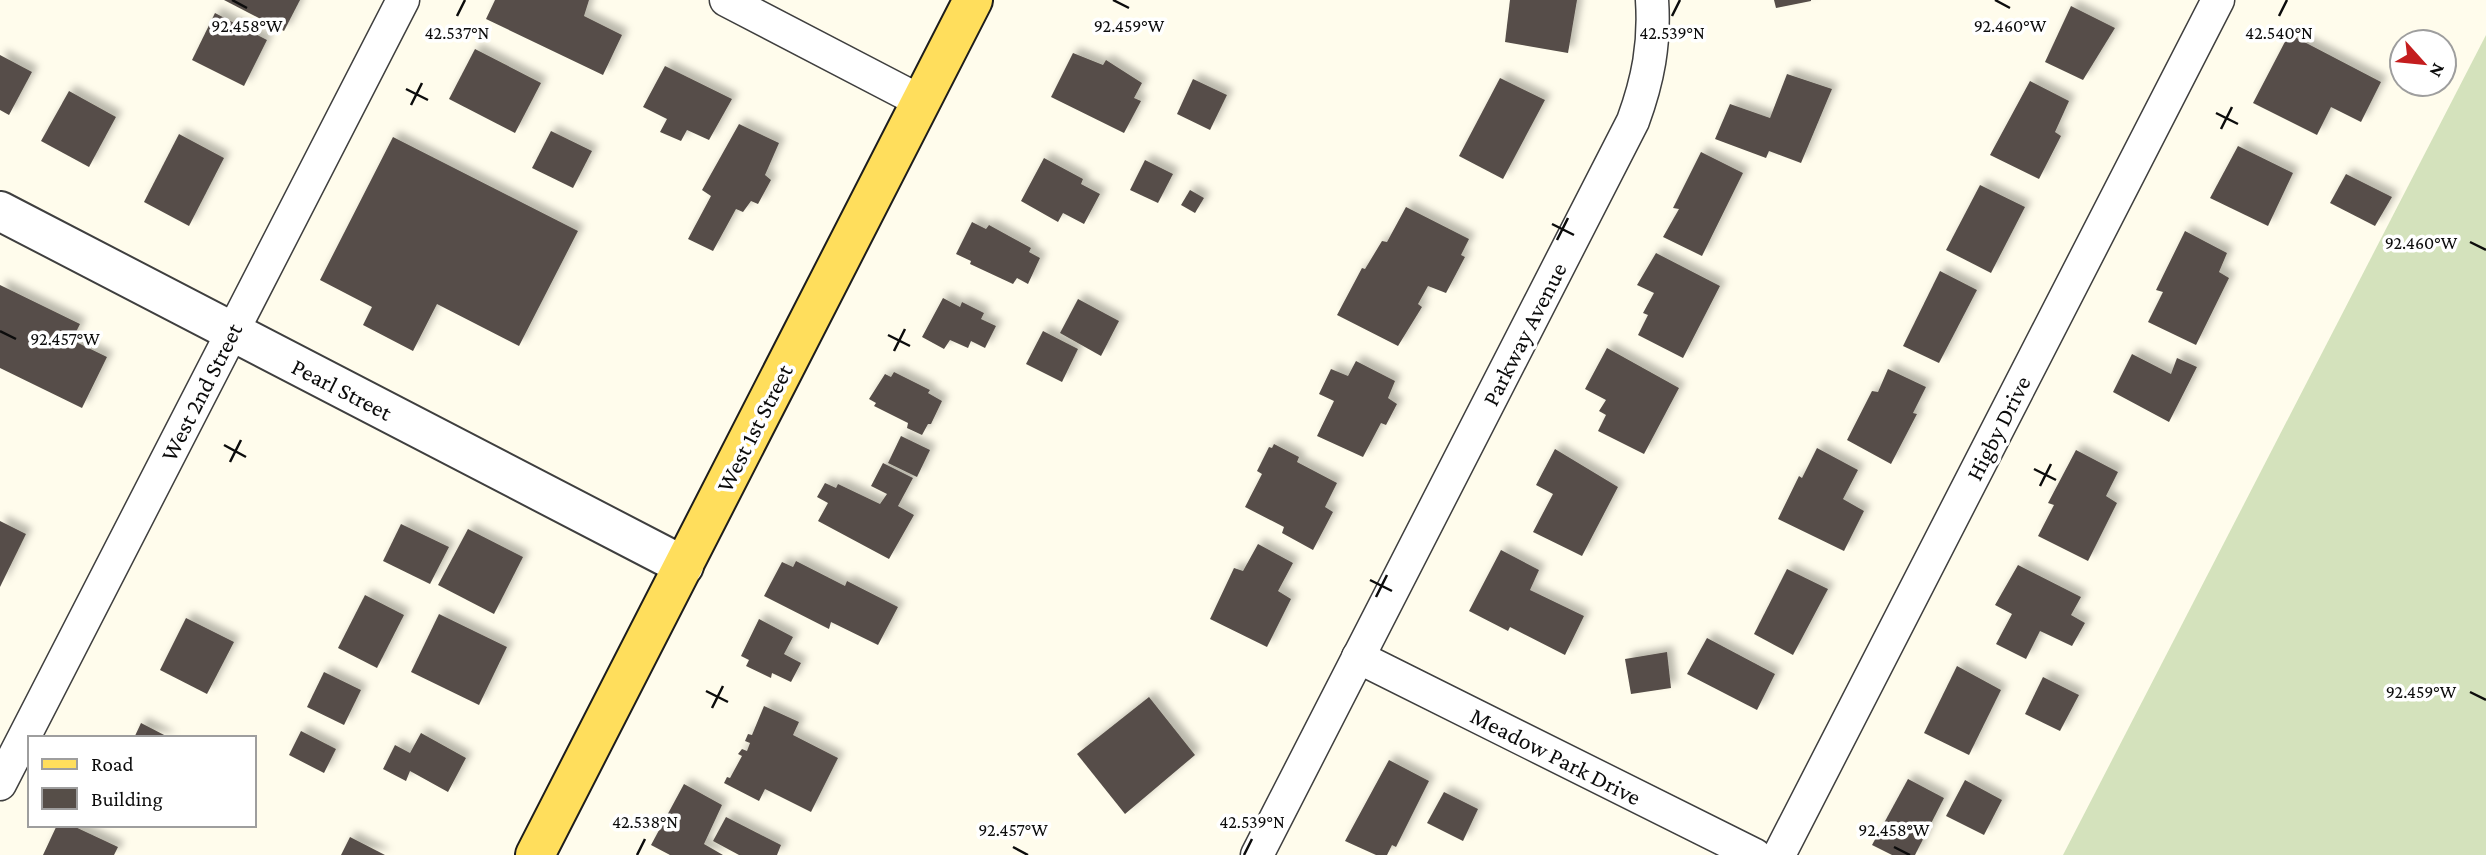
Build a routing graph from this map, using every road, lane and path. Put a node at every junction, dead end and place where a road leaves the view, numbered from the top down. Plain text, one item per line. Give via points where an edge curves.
1 (403, 0) edge
2 (726, 0) edge
3 (973, 0) edge
4 (1653, 0) edge
5 (2218, 0) edge
6 (920, 101) junction
7 (0, 211) edge
8 (232, 332) junction
9 (684, 566) junction
10 (1358, 657) junction
11 (0, 785) edge
12 (535, 855) edge
13 (1257, 855) edge
14 (1755, 855) edge
15 (1779, 855) edge

1 - 8 street, West 2nd Street
2 - 6 street
3 - 6 main road, West 1st Street
4 - 10 street, Parkway Avenue via 1654,36 1647,81 1633,121
5 - 15 street, Higby Drive
6 - 9 main road, West 1st Street
7 - 8 street, Pearl Street
8 - 9 street, Pearl Street
8 - 11 street, West 2nd Street
9 - 12 main road, West 1st Street
10 - 13 street, Parkway Avenue
10 - 14 street, Meadow Park Drive

